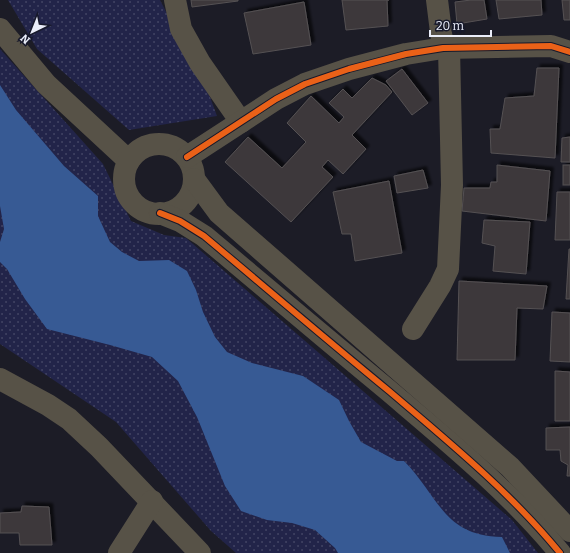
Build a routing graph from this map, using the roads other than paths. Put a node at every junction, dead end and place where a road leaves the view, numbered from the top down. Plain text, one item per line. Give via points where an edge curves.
1 (175, 0) edge
2 (437, 0) edge
3 (0, 28) edge
4 (446, 48) junction
5 (570, 52) edge
6 (241, 122) junction
7 (187, 157) junction
8 (129, 160) junction
9 (194, 179) junction
10 (160, 213) junction
11 (413, 329) dead end
12 (0, 380) edge
13 (152, 500) junction
14 (570, 531) edge
15 (119, 553) edge
16 (200, 553) edge
17 (560, 553) edge

1 - 6 street via 181,29 200,63
2 - 4 street
3 - 8 street via 46,84
4 - 5 street via 551,46
4 - 6 street via 406,54 305,84
4 - 11 street via 452,185 448,269
6 - 7 street
7 - 8 street via 173,147 157,144 146,146
7 - 9 street
8 - 10 street via 125,182 133,202 142,209
9 - 10 street via 192,191 186,202 177,209
9 - 14 street via 219,213 510,467
10 - 17 street via 180,221 204,236 421,419 514,501
12 - 13 street via 69,419
13 - 15 street
13 - 16 street

